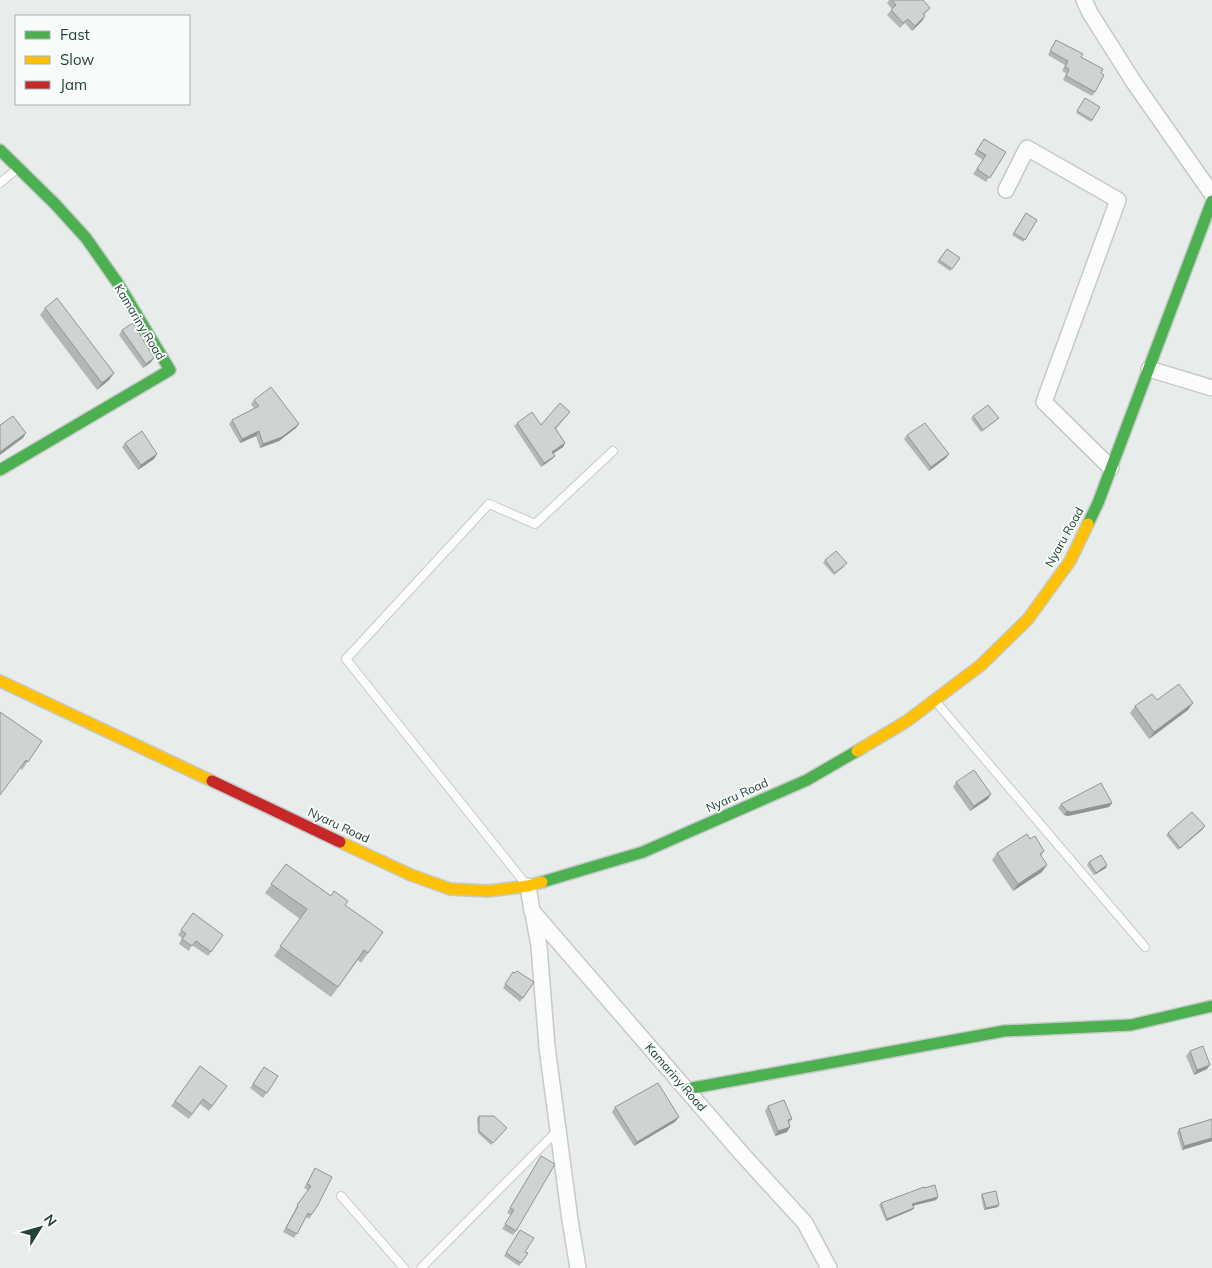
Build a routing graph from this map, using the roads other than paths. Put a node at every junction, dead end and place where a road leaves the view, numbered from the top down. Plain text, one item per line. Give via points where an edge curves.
1 (1084, 0) edge
2 (0, 150) edge
3 (19, 168) junction
4 (0, 183) edge
5 (1006, 190) dead end
6 (1212, 194) edge
7 (1212, 201) edge
8 (1149, 369) junction
9 (1212, 388) edge
10 (614, 451) dead end
11 (1111, 468) junction
12 (0, 470) edge
13 (0, 681) edge
14 (934, 700) junction
15 (528, 886) junction
16 (532, 911) junction
17 (1145, 947) dead end
18 (1212, 1006) edge
19 (687, 1089) junction
20 (558, 1130) junction
21 (341, 1196) dead end
22 (404, 1268) edge
23 (421, 1268) edge
24 (578, 1268) edge
25 (829, 1268) edge

1 - 6 street via 1135,84
2 - 3 main road, Kamariny Road
3 - 4 lane
3 - 12 main road, Kamariny Road via 86,238 119,285 170,370
5 - 11 street via 1027,148 1118,200 1044,402
7 - 8 main road, Nyaru Road
8 - 9 street
8 - 11 main road, Nyaru Road
10 - 15 lane via 536,524 489,504 346,659
11 - 14 main road, Nyaru Road via 1070,561 1028,619 981,665
13 - 15 main road, Nyaru Road via 411,875 450,889 488,891
14 - 15 main road, Nyaru Road via 907,721 807,780 643,852
14 - 17 lane
15 - 16 street
16 - 19 street, Kamariny Road
16 - 20 street via 539,946
18 - 19 main road via 1131,1025 1004,1031
19 - 25 street, Kamariny Road via 805,1223
20 - 23 lane
20 - 24 street
21 - 22 lane

